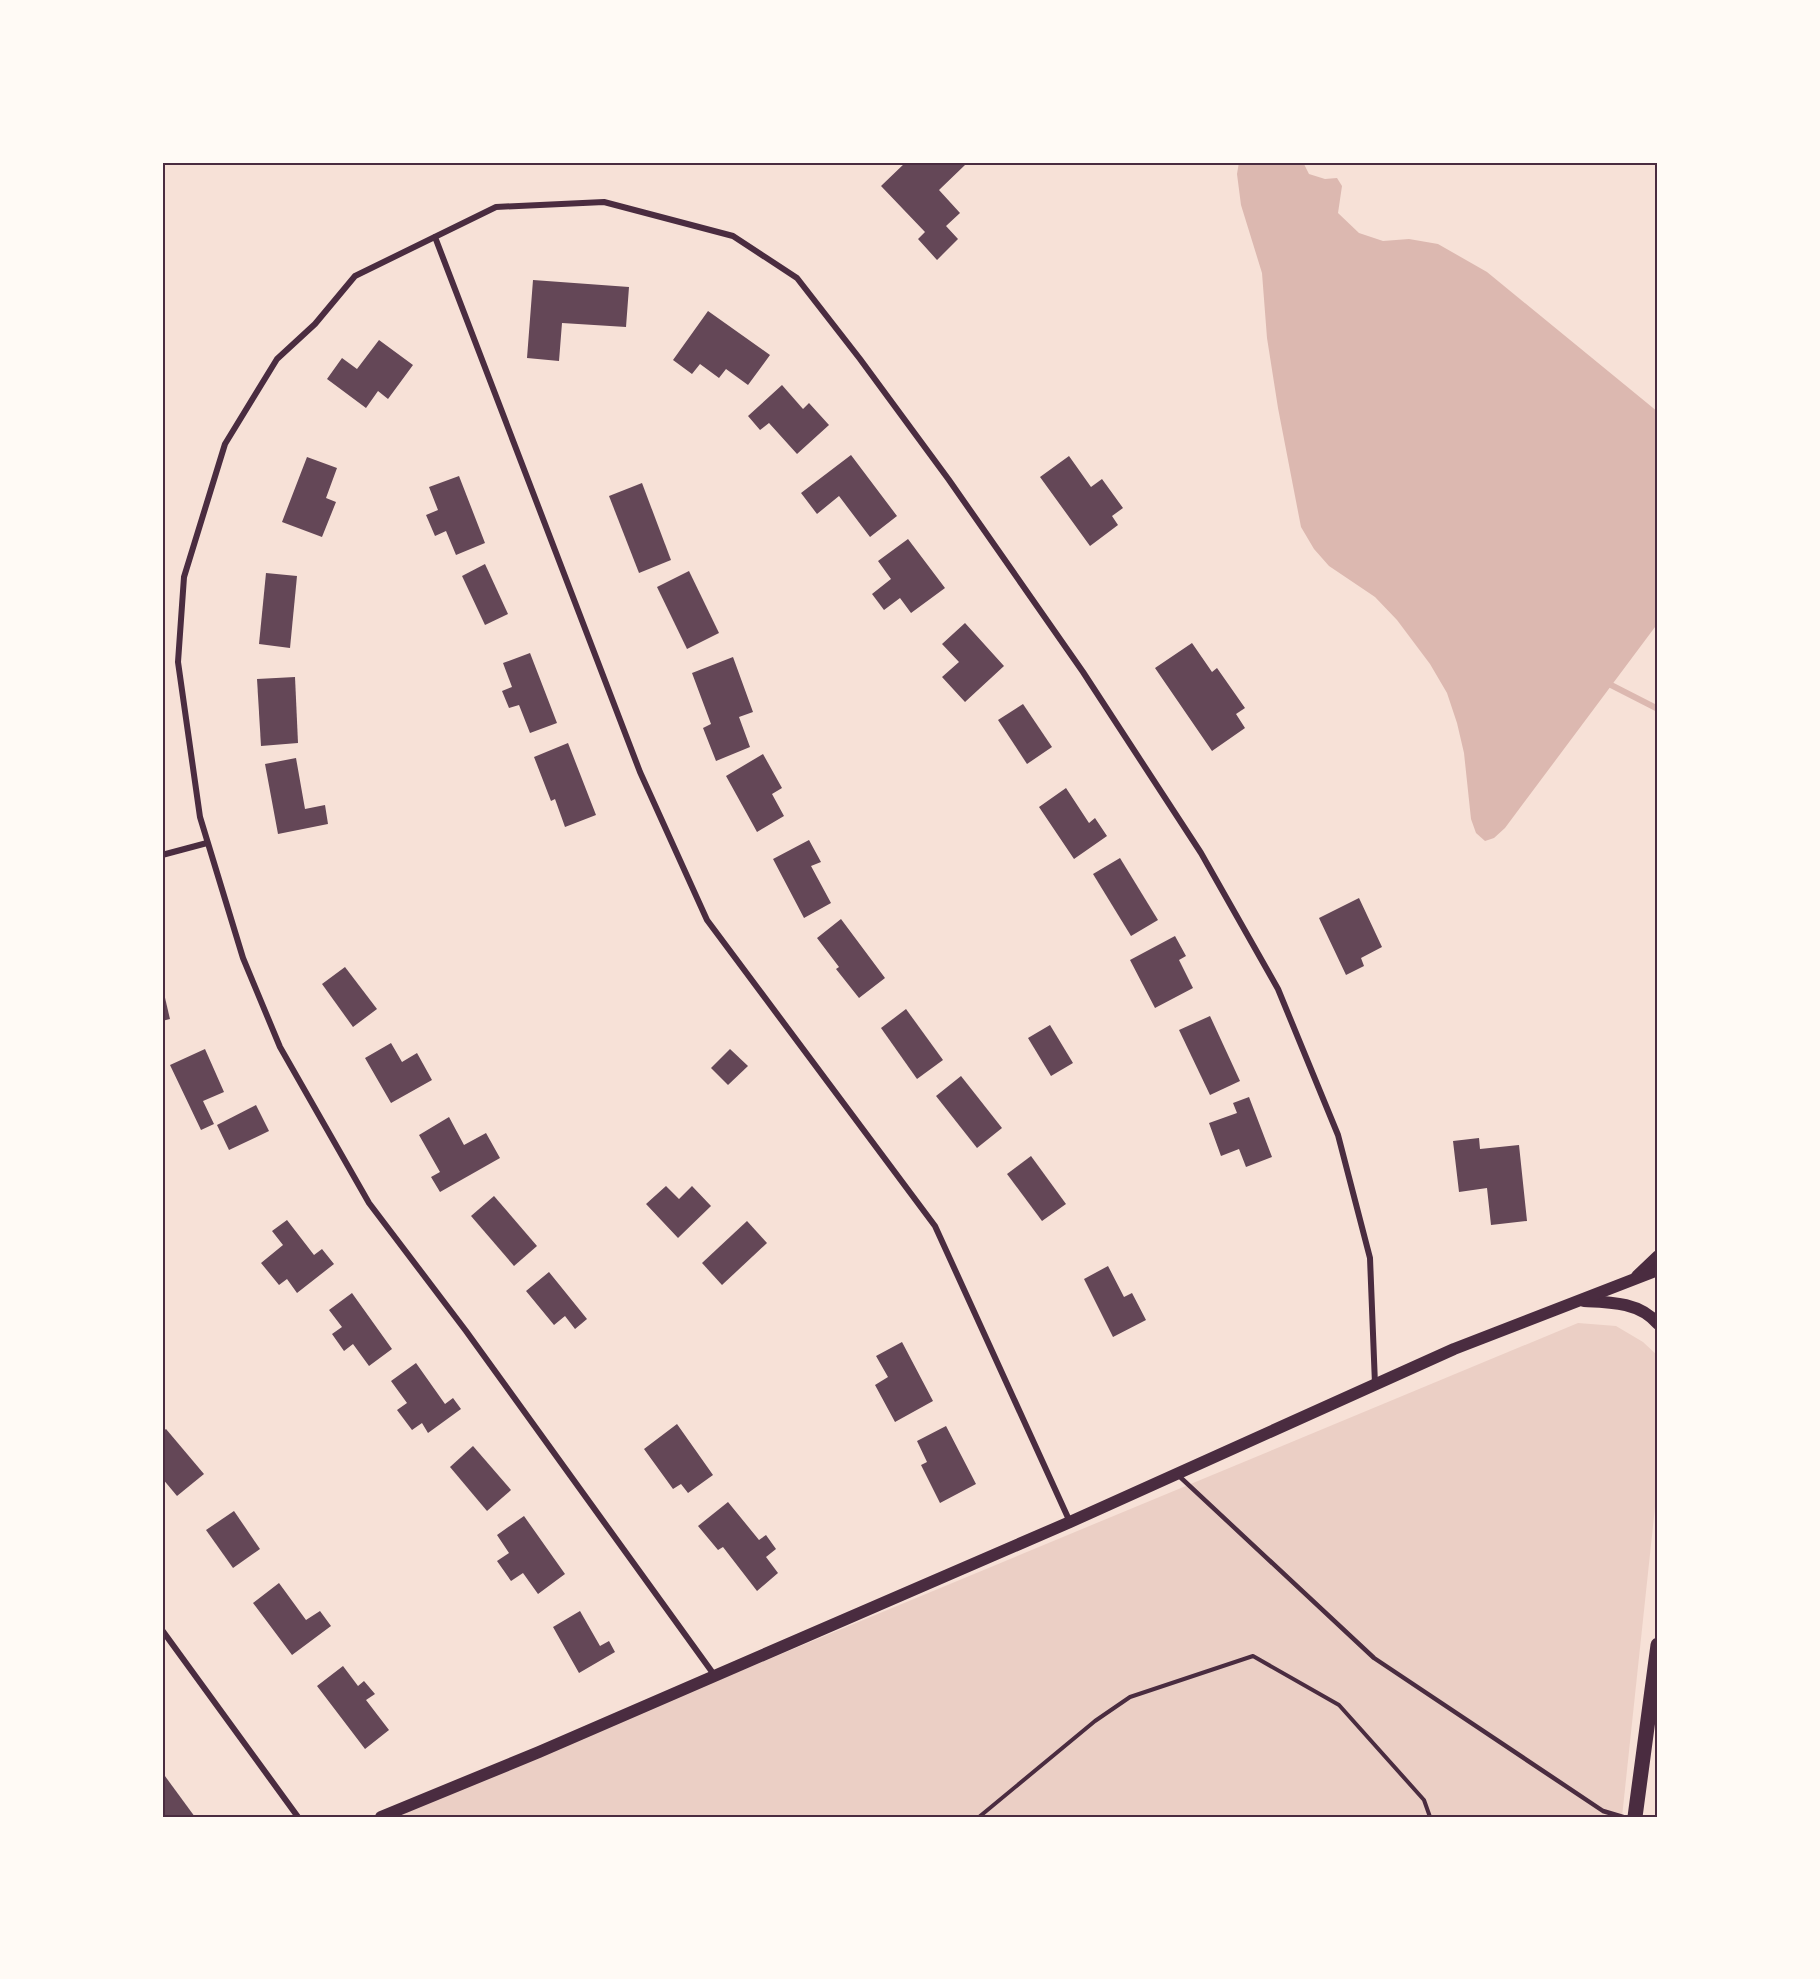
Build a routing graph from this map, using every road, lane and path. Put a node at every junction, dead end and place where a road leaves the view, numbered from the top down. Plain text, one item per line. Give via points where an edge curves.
1 (435, 237) junction
2 (207, 843) junction
3 (162, 855) edge
4 (1658, 1256) edge
5 (1658, 1270) edge
6 (1633, 1280) junction
7 (1580, 1300) junction
8 (1658, 1324) edge
9 (1375, 1384) junction
10 (1177, 1474) junction
11 (1070, 1522) junction
12 (162, 1630) edge
13 (1658, 1645) edge
14 (715, 1676) junction
15 (298, 1817) edge
16 (381, 1817) edge
17 (978, 1817) edge
18 (1430, 1817) edge
19 (1623, 1817) edge
20 (1635, 1817) edge

1 - 2 street via 356,276 315,324 277,359 225,444 184,577 178,662
1 - 9 street via 496,207 604,202 733,236 796,278 949,480 1083,672 1201,853 1278,988 1338,1135 1370,1258
1 - 11 street via 640,772 707,920 935,1226
2 - 3 street
2 - 14 street via 243,958 280,1047 369,1203
4 - 6 main road
5 - 6 main road
6 - 7 main road
7 - 8 main road via 1636,1308
7 - 9 main road
9 - 10 main road
10 - 11 main road
10 - 19 lane via 1374,1658 1603,1811
11 - 14 main road
12 - 15 street
13 - 20 main road
14 - 16 main road
17 - 18 path via 1095,1720 1130,1697 1253,1656 1339,1705 1424,1800

